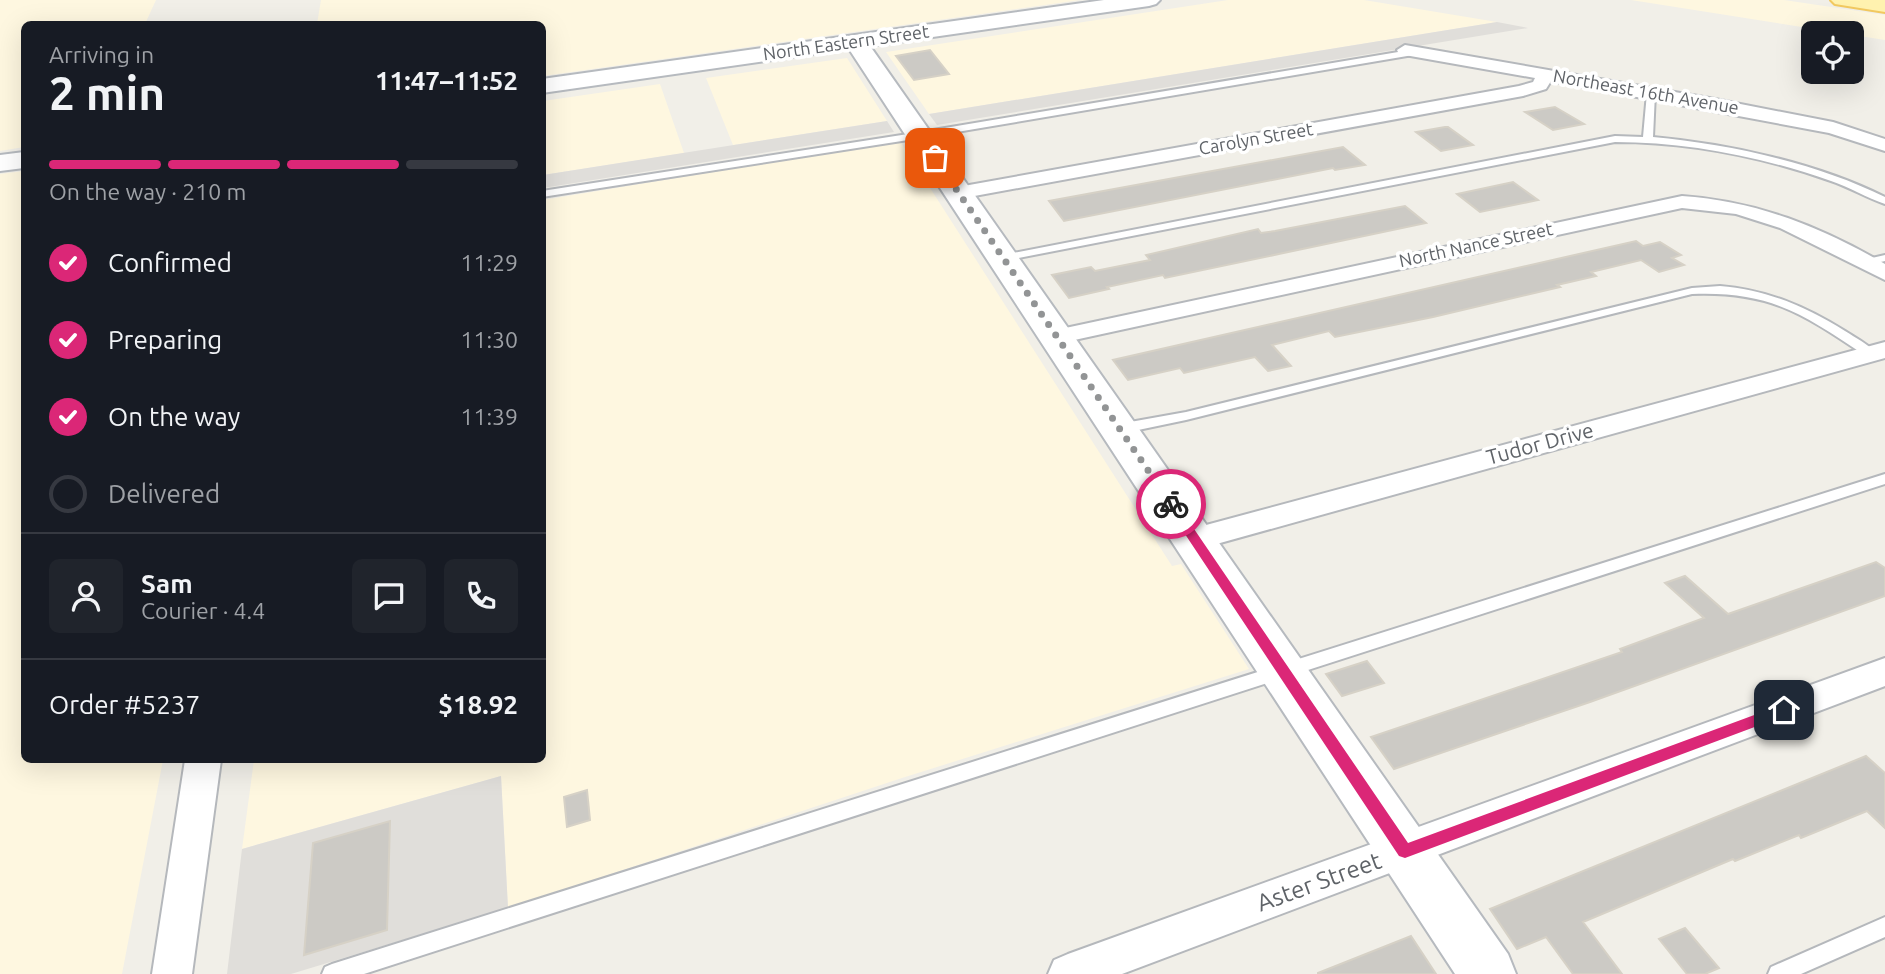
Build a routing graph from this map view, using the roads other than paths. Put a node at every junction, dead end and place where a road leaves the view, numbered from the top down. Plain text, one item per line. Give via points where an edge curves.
1 (1149, 0) edge
2 (1842, 0) edge
3 (1885, 6) edge
4 (856, 42) junction
5 (1410, 51) joint
6 (1545, 74) junction
7 (546, 85) edge
8 (1651, 93) junction
9 (920, 135) junction
10 (1648, 138) junction
11 (1885, 145) edge
12 (21, 160) edge
13 (0, 163) edge
14 (546, 193) edge
15 (958, 193) junction
16 (1885, 201) edge
17 (1003, 258) junction
18 (1879, 264) edge
19 (1056, 337) junction
20 (1878, 351) edge
21 (1119, 429) junction
22 (1885, 479) edge
23 (1195, 539) junction
24 (1285, 671) junction
25 (1885, 672) edge
26 (203, 763) edge
27 (1405, 851) junction
28 (1885, 927) edge
29 (172, 974) edge
30 (332, 974) edge
31 (1068, 974) edge
32 (1488, 974) edge
33 (1778, 974) edge

1 - 4 street, North Eastern Street
2 - 3 main road
4 - 7 street, North Eastern Street
4 - 9 street
5 - 6 street, Northeast 16th Avenue
5 - 9 lane
6 - 8 street, Northeast 16th Avenue
6 - 15 street, Carolyn Street via 1540,85 1523,91
8 - 10 lane
8 - 11 street, Northeast 16th Avenue via 1833,128
9 - 14 lane
9 - 15 street
10 - 16 lane via 1809,169
10 - 17 lane via 1594,141
12 - 13 street
15 - 17 street
17 - 19 street
18 - 19 street, North Nance Street via 1767,214 1724,204 1682,202
19 - 21 street
20 - 21 lane via 1783,300 1720,288
20 - 23 street, Tudor Drive
21 - 23 street
22 - 24 lane
23 - 24 street
24 - 27 street
24 - 30 lane
25 - 27 street, Aster Street
26 - 29 street
27 - 31 street, Aster Street
27 - 32 street
28 - 33 lane

